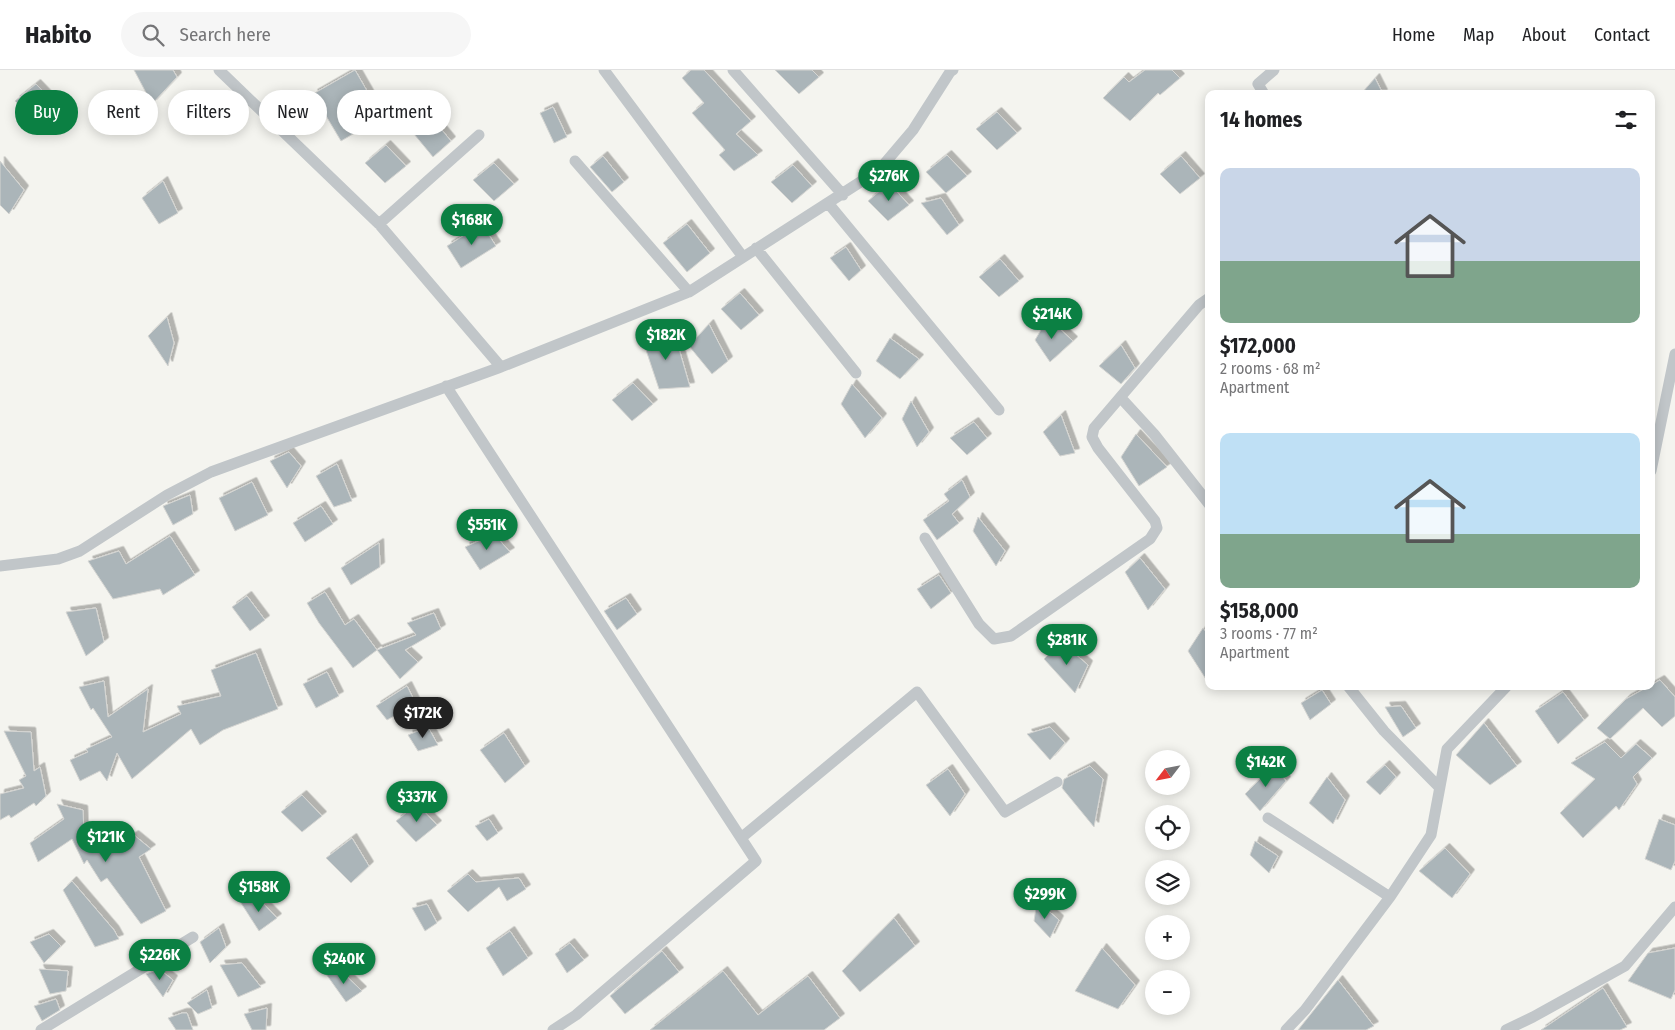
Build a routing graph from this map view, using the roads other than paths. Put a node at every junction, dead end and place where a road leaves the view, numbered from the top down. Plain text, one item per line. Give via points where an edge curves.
1 (219, 70) edge
2 (604, 70) edge
3 (733, 70) edge
4 (1274, 70) edge
5 (950, 71) edge
6 (1262, 90) edge
7 (479, 134) dead end
8 (575, 161) dead end
9 (843, 195) junction
10 (828, 203) junction
11 (379, 224) junction
12 (756, 248) junction
13 (743, 257) junction
14 (690, 292) junction
15 (1205, 300) edge
16 (1675, 354) edge
17 (501, 367) junction
18 (856, 373) dead end
19 (446, 386) junction
20 (1121, 398) junction
21 (999, 410) dead end
22 (1655, 452) edge
23 (1205, 499) edge
24 (925, 538) dead end
25 (0, 566) edge
26 (1351, 690) edge
27 (1503, 690) edge
28 (1057, 782) dead end
29 (1439, 787) junction
30 (1268, 818) dead end
31 (741, 838) junction
32 (1390, 897) junction
33 (1675, 907) edge
34 (193, 937) dead end
35 (41, 1030) edge
36 (553, 1030) edge
37 (1286, 1030) edge
38 (1506, 1030) edge

1 - 11 street
2 - 13 street
3 - 9 street
4 - 6 street via 1258,84
5 - 9 street via 913,130 879,170
7 - 11 street
8 - 14 street
9 - 10 street
10 - 12 street
10 - 21 street
11 - 17 street
12 - 13 street
12 - 18 street
13 - 14 street
14 - 17 street
15 - 20 street
16 - 22 street
17 - 19 street
19 - 25 street via 211,472 167,495 80,551 58,559
19 - 31 street
20 - 23 street
20 - 24 street via 1094,428 1092,437 1155,521 1157,528 1150,539 1011,636 994,639 979,624
26 - 29 street via 1384,731
27 - 29 street via 1447,749
28 - 31 street via 1005,812 916,692
29 - 32 street via 1430,835
30 - 32 street
31 - 36 street via 756,861 576,1015
32 - 37 street via 1305,1010
33 - 38 street via 1625,966
34 - 35 street

